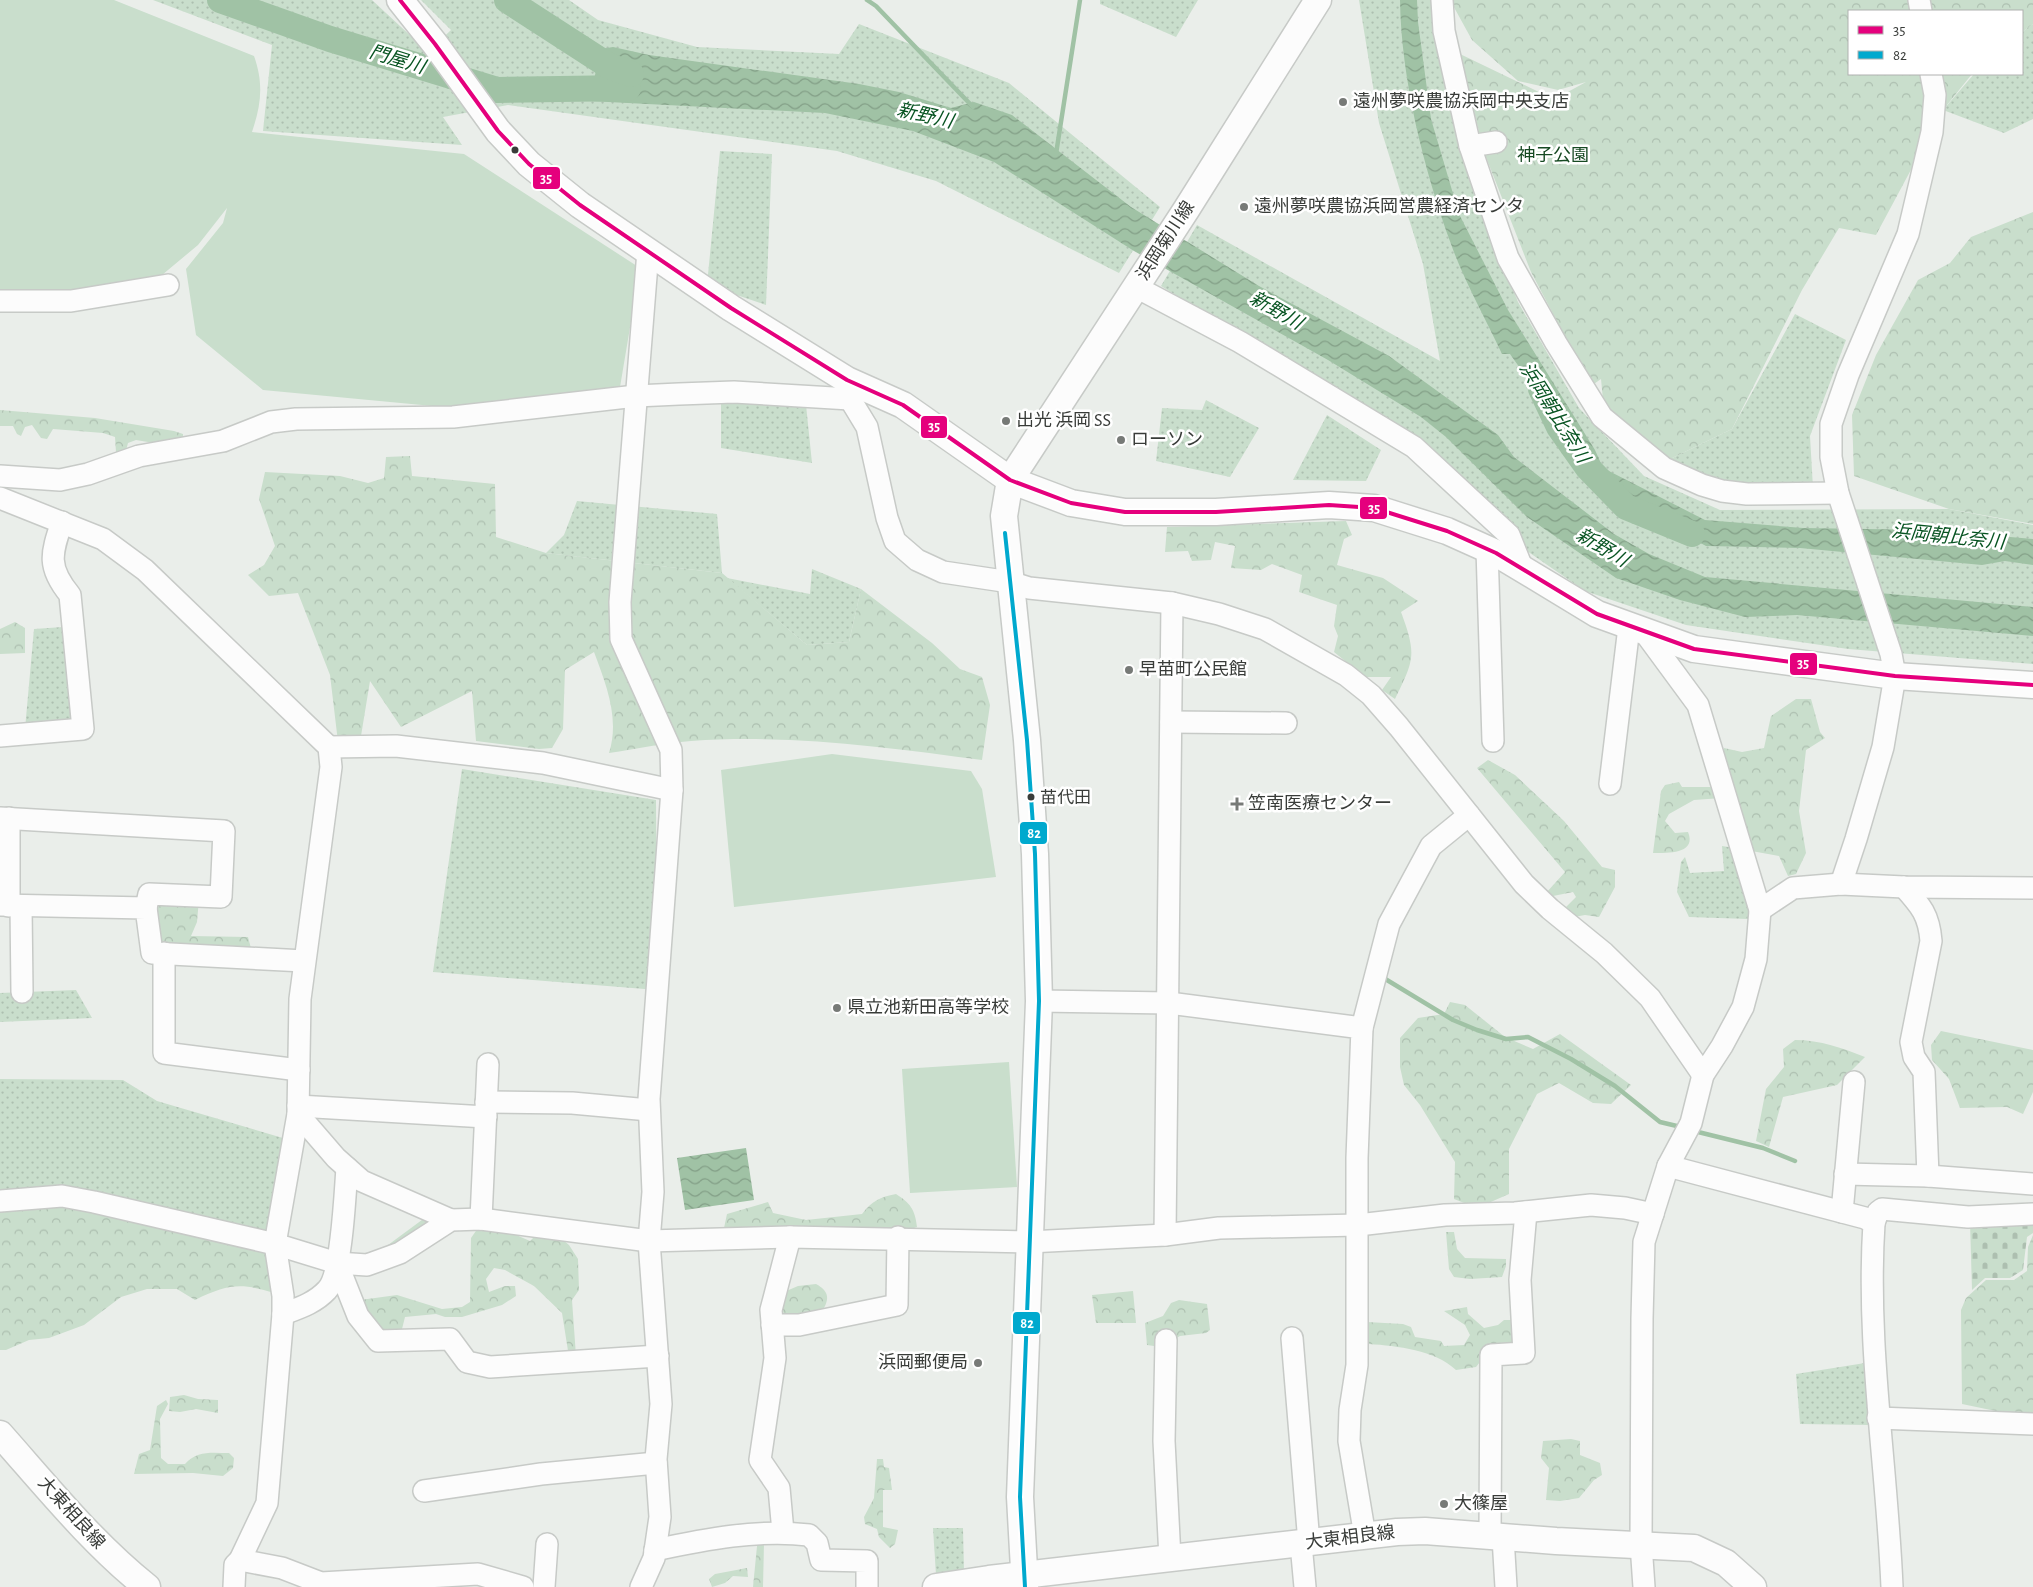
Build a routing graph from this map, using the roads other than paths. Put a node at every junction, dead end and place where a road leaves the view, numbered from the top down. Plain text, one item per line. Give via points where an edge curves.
1 (400, 0) edge
2 (1318, 0) edge
3 (1442, 0) edge
4 (1932, 75) edge
5 (1496, 142) dead end
6 (1470, 146) junction
7 (648, 251) junction
8 (168, 285) dead end
9 (1138, 285) junction
10 (0, 301) edge
11 (848, 390) junction
12 (636, 396) junction
13 (0, 476) edge
14 (1010, 480) junction
15 (0, 498) edge
16 (1839, 499) junction
17 (62, 522) junction
18 (1487, 549) junction
19 (1522, 570) junction
20 (1010, 582) junction
21 (1172, 603) junction
22 (1637, 630) junction
23 (1893, 665) junction
24 (2033, 685) edge
25 (1171, 722) junction
26 (1286, 723) dead end
27 (0, 736) edge
28 (1493, 741) dead end
29 (329, 747) junction
30 (1610, 784) dead end
31 (672, 790) junction
32 (1469, 814) junction
33 (5, 818) edge
34 (1841, 884) junction
35 (1904, 888) junction
36 (2033, 888) edge
37 (10, 906) edge
38 (146, 908) junction
39 (1760, 910) junction
40 (164, 953) junction
41 (304, 960) junction
42 (22, 992) dead end
43 (1039, 1000) junction
44 (1169, 1002) junction
45 (1362, 1028) junction
46 (488, 1064) dead end
47 (299, 1070) junction
48 (1703, 1075) junction
49 (1854, 1082) dead end
50 (298, 1110) junction
51 (486, 1110) junction
52 (649, 1110) junction
53 (1668, 1166) junction
54 (348, 1168) junction
55 (1845, 1174) junction
56 (1928, 1176) junction
57 (2033, 1184) edge
58 (0, 1200) edge
59 (1526, 1212) junction
60 (1842, 1212) junction
61 (1653, 1214) junction
62 (2033, 1214) edge
63 (481, 1219) junction
64 (451, 1220) junction
65 (1874, 1223) junction
66 (1358, 1225) junction
67 (1164, 1235) junction
68 (790, 1237) junction
69 (898, 1238) junction
70 (649, 1241) junction
71 (1029, 1242) junction
72 (275, 1244) junction
73 (338, 1263) junction
74 (283, 1314) junction
75 (772, 1325) junction
76 (1292, 1338) dead end
77 (1166, 1340) dead end
78 (658, 1356) junction
79 (1878, 1418) junction
80 (2033, 1424) edge
81 (0, 1434) edge
82 (656, 1463) junction
83 (424, 1491) dead end
84 (782, 1532) junction
85 (1365, 1536) junction
86 (1496, 1536) junction
87 (1305, 1543) junction
88 (547, 1544) dead end
89 (1641, 1544) junction
90 (655, 1550) junction
91 (1170, 1558) junction
92 (240, 1560) junction
93 (1025, 1581) edge
94 (147, 1587) edge
95 (234, 1587) edge
96 (524, 1587) edge
97 (544, 1587) edge
98 (641, 1587) edge
99 (867, 1587) edge
100 (936, 1587) edge
101 (1305, 1587) edge
102 (1506, 1587) edge
103 (1644, 1587) edge
104 (1753, 1587) edge
105 (1892, 1587) edge

1 - 7 main road via 498,130 529,164
2 - 9 main road, 浜岡菊川線
3 - 6 street via 1444,31
4 - 16 street via 1935,95 1932,132 1908,234 1848,375 1831,424 1831,457
5 - 6 street
6 - 16 street via 1508,258 1602,417 1664,468 1715,489
7 - 11 main road
7 - 12 street
8 - 10 street via 71,301
9 - 14 main road, 浜岡菊川線
9 - 19 street via 1414,447 1509,535
11 - 12 street
11 - 14 main road via 903,405
11 - 20 street via 868,427 886,518 896,541 917,560 943,572
12 - 13 street via 453,417 271,422 223,441 139,456 60,480
12 - 31 street via 620,602 621,639 671,750
14 - 18 main road via 1071,503 1124,512 1216,512 1329,505 1374,508 1447,531
14 - 20 main road via 1004,516
15 - 17 street
16 - 23 street
17 - 27 street via 52,562 59,582 70,595 83,728
17 - 29 street via 103,539 145,570
18 - 19 main road
18 - 28 street
19 - 22 main road via 1598,614
20 - 21 street via 1028,588
20 - 43 main road via 1028,740
21 - 25 street
21 - 32 street via 1265,629 1346,675 1371,695
22 - 23 main road via 1694,649
22 - 30 street
22 - 39 street via 1698,705
23 - 24 main road
23 - 34 street via 1882,747
25 - 26 street
25 - 44 street
29 - 31 street via 396,746 543,762
29 - 41 street via 331,767
31 - 52 street
32 - 45 street via 1431,846 1389,924
32 - 48 street via 1524,884 1604,953 1650,998
33 - 37 street
33 - 38 street via 224,831 222,897 149,894
34 - 35 street
34 - 39 street via 1793,888
35 - 36 street
35 - 56 street via 1924,908 1931,941 1911,1042 1914,1057 1924,1072
37 - 38 street
37 - 42 street
38 - 40 street via 152,953
39 - 48 street via 1756,959 1743,1007
40 - 41 street
40 - 47 street via 164,1053
41 - 47 street
43 - 44 street
43 - 71 main road
44 - 45 street
44 - 67 street
45 - 66 street
46 - 51 street
47 - 50 street
48 - 53 street via 1687,1129
49 - 55 street
50 - 51 street
50 - 54 street
50 - 72 street
51 - 52 street via 572,1103
51 - 63 street
52 - 70 street via 653,1192
53 - 60 street
53 - 61 street
54 - 64 street via 362,1181
54 - 73 street
55 - 56 street
55 - 60 street
56 - 57 street
58 - 72 street via 62,1196
59 - 61 street via 1591,1206
59 - 66 street via 1445,1215
59 - 86 street via 1520,1280 1524,1353 1491,1354
60 - 65 street
61 - 89 street via 1644,1242
62 - 65 street via 1968,1217 1882,1209
63 - 64 street
63 - 70 street
64 - 73 street via 400,1252 366,1266
65 - 79 street via 1871,1273
66 - 67 street via 1218,1228
66 - 85 street via 1356,1366 1349,1441
67 - 71 street
68 - 69 street
68 - 70 street
68 - 75 street via 771,1310
69 - 71 street
69 - 75 street via 897,1305 799,1324
70 - 78 street
71 - 93 main road via 1020,1497
72 - 73 street
72 - 74 street
73 - 74 street via 329,1289 314,1301
73 - 78 street via 358,1316 378,1341 450,1339 467,1362 490,1367
74 - 92 street via 267,1503
75 - 84 street via 775,1358 760,1460 779,1488
76 - 87 street
77 - 91 street via 1164,1441
78 - 82 street via 661,1404
79 - 80 street
79 - 105 street
81 - 94 main road, 大東相良線 via 92,1538
82 - 83 street via 541,1474
82 - 90 street via 660,1517
84 - 90 street via 706,1539
84 - 99 street via 809,1535 817,1543 821,1560 867,1560
85 - 86 main road, 大東相良線 via 1424,1531
85 - 87 main road, 大東相良線
86 - 89 main road, 大東相良線
86 - 102 street
87 - 91 main road, 大東相良線
87 - 101 street
88 - 97 street
89 - 103 street
89 - 104 main road, 大東相良線 via 1694,1548 1726,1563
90 - 98 street
91 - 93 main road, 大東相良線
92 - 95 street via 235,1565
92 - 96 street via 282,1568 320,1583 478,1574
93 - 100 main road, 大東相良線

